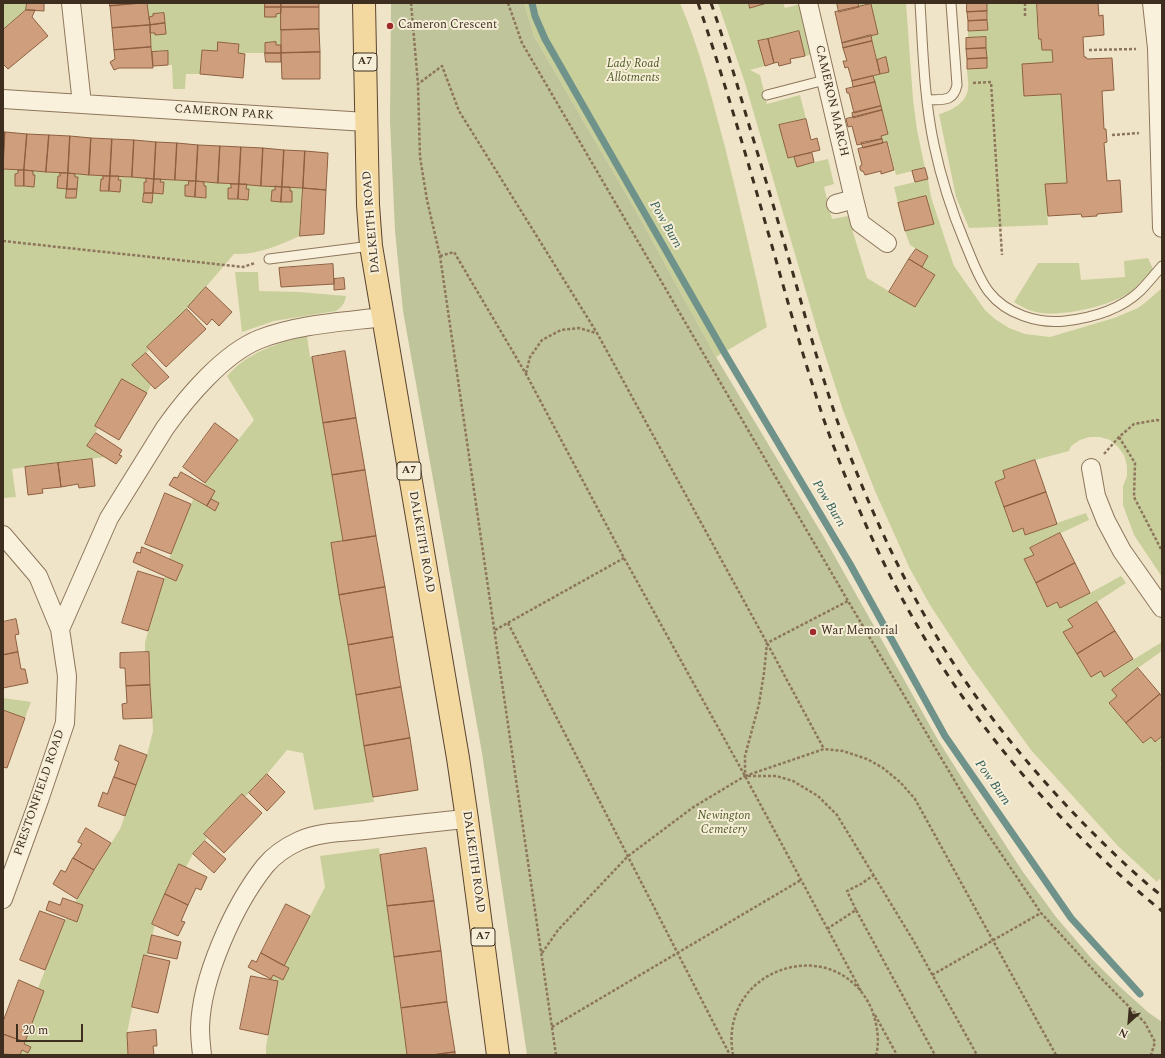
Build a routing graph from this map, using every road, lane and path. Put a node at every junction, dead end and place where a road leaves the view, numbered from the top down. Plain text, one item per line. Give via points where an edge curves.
1 (71, 3) edge
2 (364, 3) edge
3 (411, 3) edge
4 (508, 3) edge
5 (808, 3) edge
6 (920, 3) edge
7 (951, 3) edge
8 (1024, 3) edge
9 (1152, 3) edge
10 (1025, 17) dead end
11 (1157, 48) junction
12 (1089, 50) dead end
13 (825, 80) junction
14 (991, 82) dead end
15 (418, 84) junction
16 (766, 96) dead end
17 (3, 99) edge
18 (927, 100) junction
19 (82, 104) junction
20 (366, 122) junction
21 (1159, 132) junction
22 (1112, 135) dead end
23 (854, 199) junction
24 (836, 204) dead end
25 (1162, 228) edge
26 (3, 241) edge
27 (887, 243) dead end
28 (371, 246) junction
29 (1002, 254) dead end
30 (440, 256) junction
31 (269, 259) joint
32 (1162, 266) edge
33 (383, 316) junction
34 (597, 333) junction
35 (526, 374) junction
36 (1162, 421) edge
37 (1118, 437) junction
38 (1092, 468) joint
39 (3, 535) edge
40 (1162, 551) edge
41 (624, 558) junction
42 (848, 601) junction
43 (1162, 608) edge
44 (508, 623) junction
45 (60, 629) junction
46 (495, 630) junction
47 (767, 643) junction
48 (824, 749) junction
49 (745, 776) junction
50 (467, 819) junction
51 (628, 856) junction
52 (874, 875) junction
53 (801, 880) junction
54 (3, 899) edge
55 (856, 910) junction
56 (1041, 913) junction
57 (827, 928) junction
58 (993, 941) junction
59 (678, 952) junction
60 (541, 953) junction
61 (932, 975) junction
62 (861, 991) junction
63 (869, 1004) junction
64 (552, 1027) junction
65 (202, 1055) edge
66 (498, 1055) edge
67 (556, 1055) edge
68 (732, 1055) edge
69 (876, 1055) edge
70 (897, 1055) edge
71 (935, 1055) edge
72 (977, 1055) edge
73 (1056, 1055) edge
74 (1151, 1055) edge

1 - 19 street
2 - 20 main road, DALKEITH ROAD / A7
3 - 15 path
4 - 42 path via 522,43
5 - 13 street, CAMERON MARCH
6 - 18 lane
7 - 18 lane via 956,90 949,99
8 - 10 path
9 - 11 street
11 - 12 path
11 - 21 street
13 - 16 lane
13 - 23 street, CAMERON MARCH
14 - 29 path
15 - 30 path via 420,157
15 - 34 path via 442,66 459,110
17 - 19 street, CAMERON PARK
18 - 32 lane via 934,144 957,224 981,280 989,293 1004,306 1017,314 1047,321 1092,316 1131,298
19 - 20 street, CAMERON PARK
20 - 28 main road, DALKEITH ROAD / A7
21 - 22 path
21 - 25 street
23 - 24 street
23 - 27 street, CAMERON MARCH via 860,223
26 - 31 path via 243,267
28 - 31 lane
28 - 33 main road, DALKEITH ROAD / A7
30 - 35 path via 454,252
30 - 46 path
33 - 45 street via 297,328 259,339 226,360 210,375 164,428 109,518
33 - 50 main road, DALKEITH ROAD / A7
34 - 35 path via 579,328 561,330 542,340 530,357
34 - 47 path
35 - 41 path
36 - 37 path via 1134,424
37 - 38 path
37 - 40 path via 1135,463 1134,497
38 - 43 street via 1096,496 1106,521 1122,551
39 - 45 street, PRESTONFIELD ROAD via 38,576
41 - 44 path
41 - 49 path
42 - 47 path
42 - 56 path via 974,815
44 - 46 path
44 - 51 path
45 - 54 street, PRESTONFIELD ROAD via 67,676 65,723
46 - 60 path
47 - 48 path
47 - 49 path via 759,704 745,756
48 - 49 path
48 - 58 path via 842,751 867,759 900,782 915,799
49 - 51 path via 692,808
49 - 52 path via 776,776 793,781 818,796 837,815
49 - 53 path
50 - 65 street via 328,834 300,840 277,854 266,866 229,923 215,959 205,994 200,1028
50 - 66 main road, DALKEITH ROAD / A7
51 - 59 path
51 - 60 path via 558,930
52 - 55 path via 847,891
52 - 61 path
53 - 57 path
53 - 59 path
55 - 57 path
55 - 71 path
56 - 58 path
56 - 74 path via 1144,1023 1155,1042
57 - 62 path
58 - 61 path
58 - 73 path
59 - 64 path
59 - 68 path
60 - 64 path
61 - 72 path
62 - 63 path
62 - 68 path via 836,973 822,968 792,967 777,971 764,978 742,1000 732,1028
63 - 69 path via 878,1035
63 - 70 path
64 - 67 path

